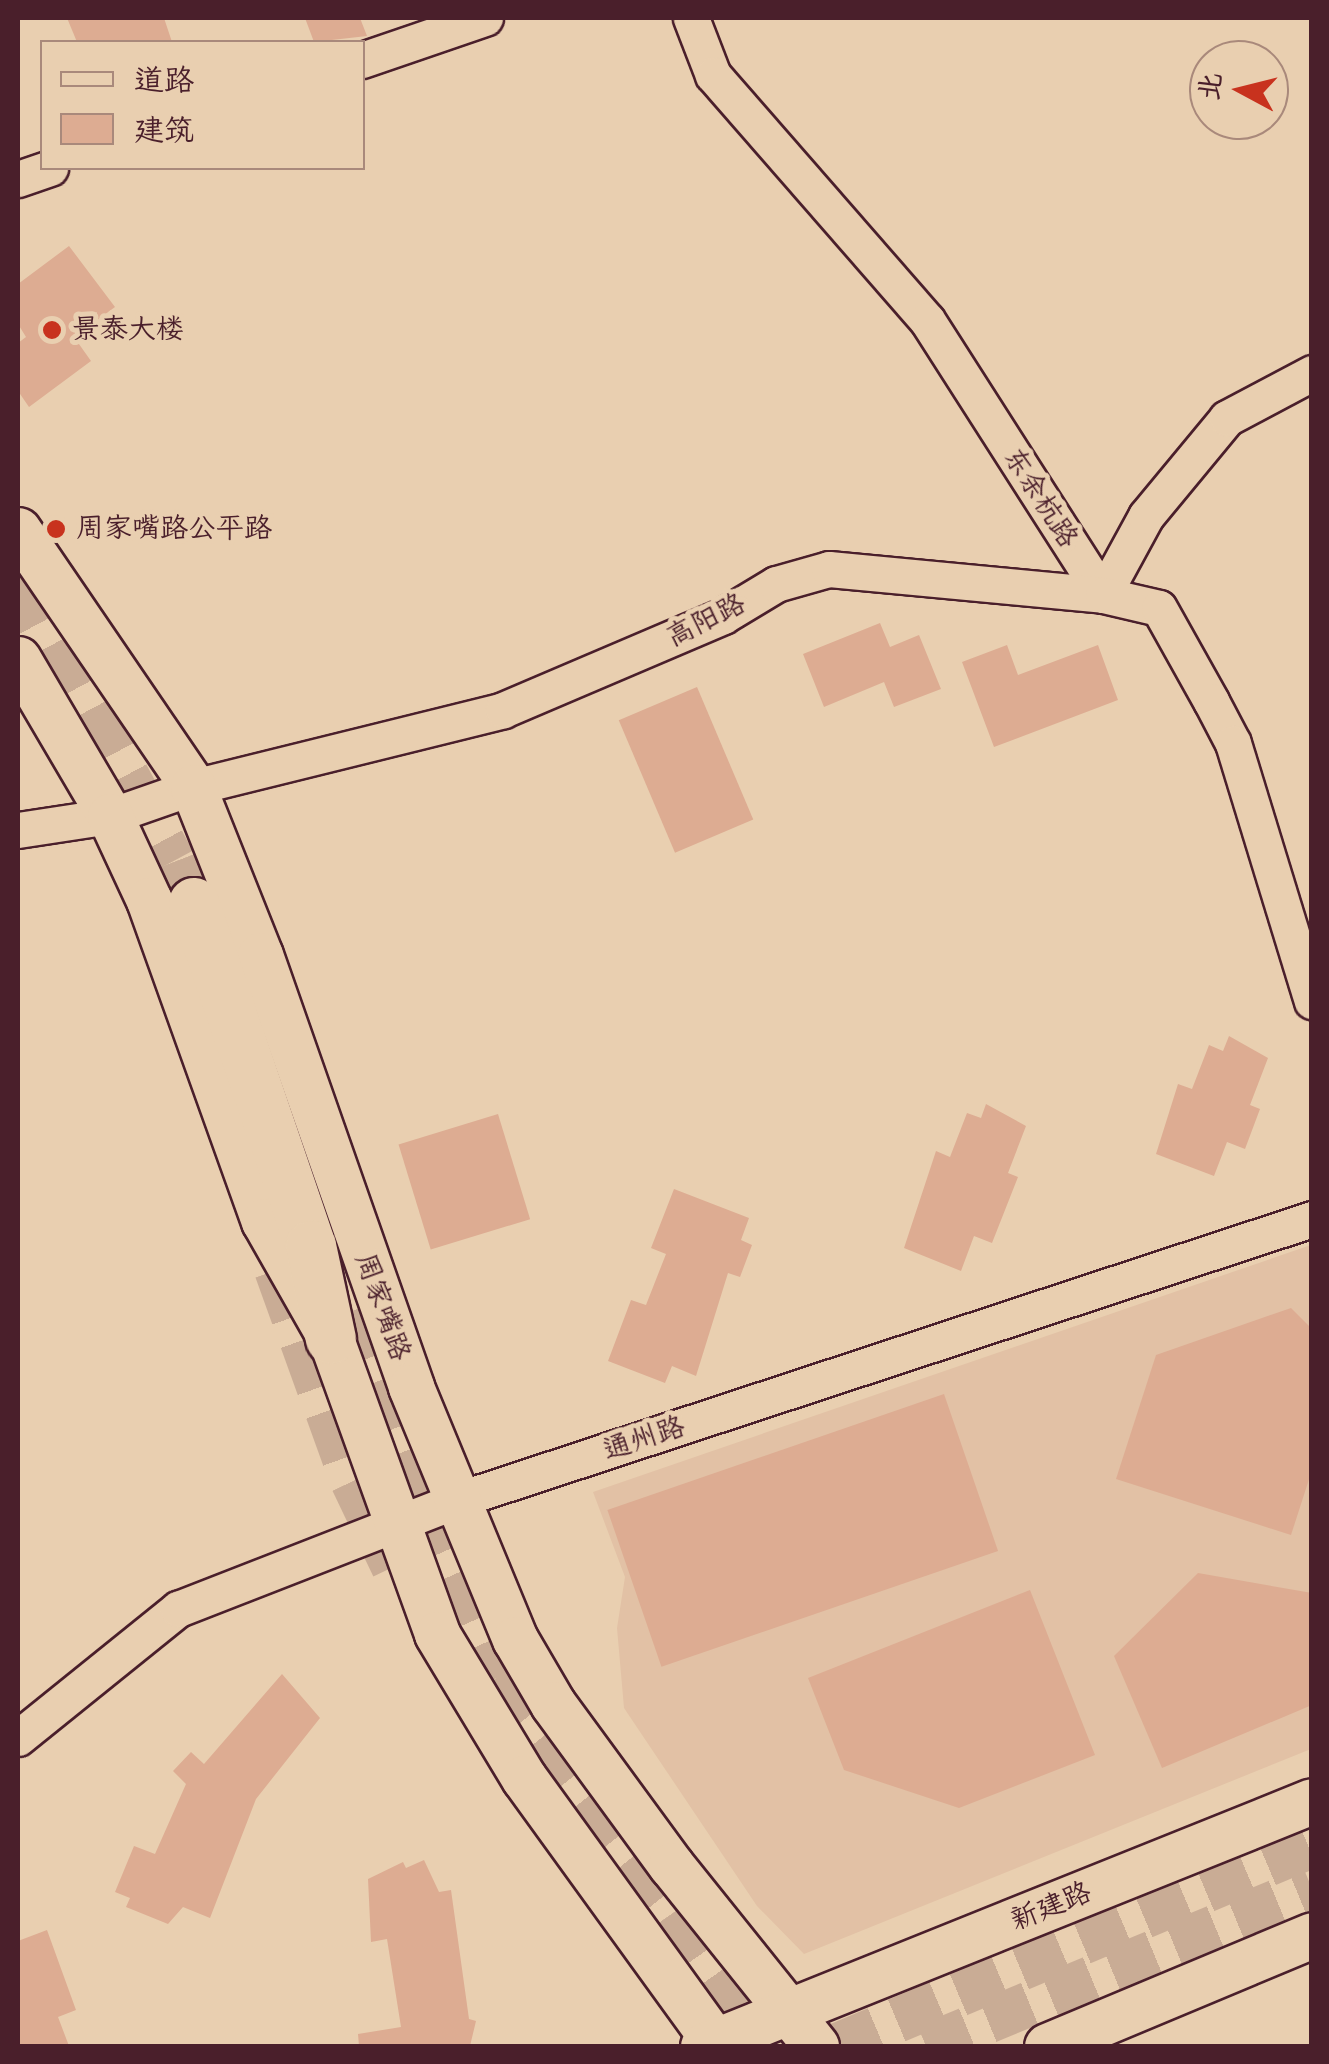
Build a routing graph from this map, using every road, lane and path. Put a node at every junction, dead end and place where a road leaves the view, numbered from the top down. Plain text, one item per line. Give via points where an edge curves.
1 (485, 18) edge
2 (691, 18) edge
3 (365, 59) edge
4 (44, 170) edge
5 (18, 179) edge
6 (1312, 374) edge
7 (18, 530) edge
8 (1103, 596) junction
9 (18, 658) edge
10 (193, 787) junction
11 (110, 816) junction
12 (18, 830) edge
13 (194, 903) tunnel mouth
14 (1312, 1001) edge
15 (1312, 1219) edge
16 (331, 1338) junction
17 (457, 1500) junction
18 (395, 1527) junction
19 (20, 1730) edge
20 (1312, 1801) edge
21 (1312, 1934) edge
22 (789, 2010) junction
23 (711, 2045) edge
24 (816, 2046) edge
25 (1047, 2046) edge

1 - 3 street
2 - 8 street, 东余杭路 via 713,75 927,320
4 - 5 street
6 - 8 street via 1227,418 1146,516
7 - 10 main road, 周家嘴路
8 - 10 street, 高阳路 via 829,569 776,584 723,616 503,710
8 - 14 street via 1159,608 1212,701 1233,743
9 - 11 main road
10 - 11 street, 高阳路
10 - 17 main road, 周家嘴路
11 - 12 street, 高阳路
11 - 16 main road via 148,900 264,1221
13 - 16 highway via 311,1246
15 - 17 street, 通州路
16 - 18 main road
17 - 18 street, 通州路
17 - 22 main road, 周家嘴路 via 515,1640 552,1704
18 - 19 street, 通州路 via 178,1609
18 - 23 main road via 467,1690
20 - 22 main road, 新建路
21 - 25 main road
22 - 23 main road, 新建路
22 - 24 main road, 周家嘴路

